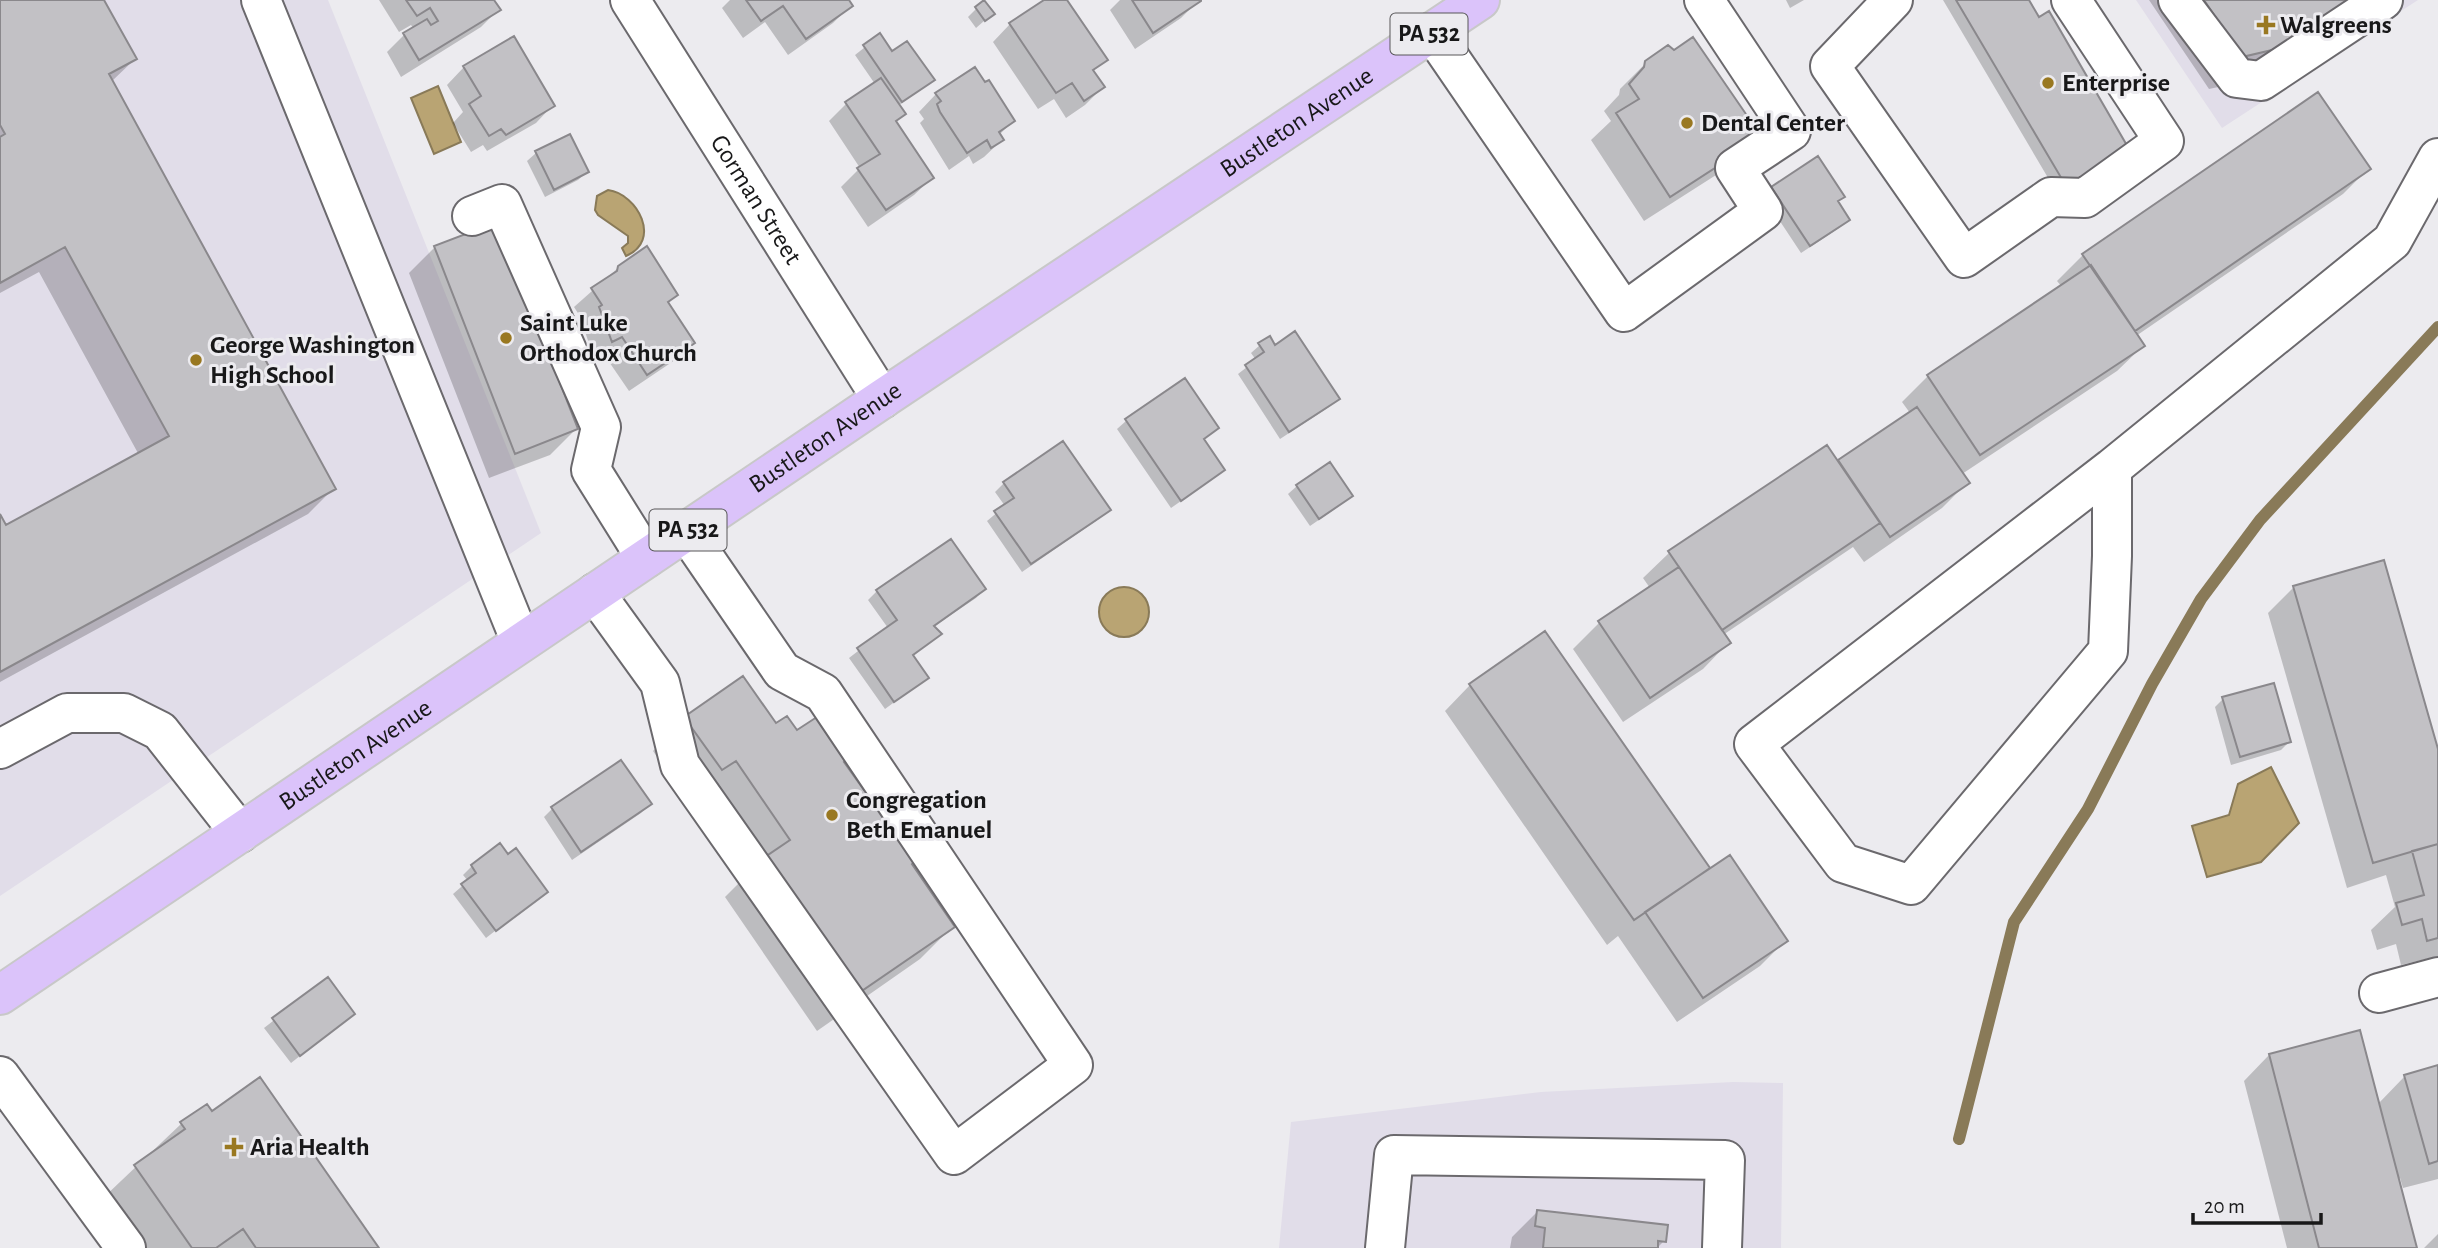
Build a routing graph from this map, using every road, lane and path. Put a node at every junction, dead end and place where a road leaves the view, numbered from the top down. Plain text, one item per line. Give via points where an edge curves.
1 (261, 0) edge
2 (630, 0) edge
3 (1479, 0) edge
4 (1704, 0) edge
5 (1893, 0) edge
6 (2071, 0) edge
7 (2178, 0) edge
8 (2383, 0) edge
9 (1432, 32) junction
10 (2438, 158) edge
11 (472, 216) dead end
12 (882, 399) junction
13 (2112, 468) junction
14 (686, 531) junction
15 (646, 558) junction
16 (595, 593) junction
17 (521, 642) junction
18 (0, 750) edge
19 (240, 832) junction
20 (2438, 977) edge
21 (2379, 993) dead end
22 (0, 995) edge
23 (0, 1076) edge
24 (126, 1248) edge
25 (1385, 1248) edge
26 (1722, 1248) edge

1 - 17 street
2 - 12 street, Gorman Street
3 - 9 main road, Bustleton Avenue / PA 532
4 - 9 street via 1791,131 1735,168 1763,211 1624,312
5 - 6 street via 1830,66 1964,258 2051,197 2085,198 2164,141
7 - 8 street via 2237,78 2261,81
9 - 12 main road, Bustleton Avenue / PA 532
10 - 13 street via 2392,242
11 - 15 street via 502,204 601,427 591,470
12 - 14 main road, Bustleton Avenue / PA 532
13 - 13 street via 2108,651 1911,885 1843,863 1754,744
14 - 15 main road, Bustleton Avenue / PA 532
14 - 16 street via 782,671 823,693 1073,1065 954,1155 680,765 660,683
15 - 16 main road, Bustleton Avenue / PA 532
16 - 17 main road, Bustleton Avenue / PA 532
17 - 19 main road, Bustleton Avenue / PA 532
18 - 19 street via 67,713 124,713 160,731
19 - 22 main road, Bustleton Avenue / PA 532
20 - 21 street
23 - 24 street
25 - 26 street via 1394,1155 1725,1160

